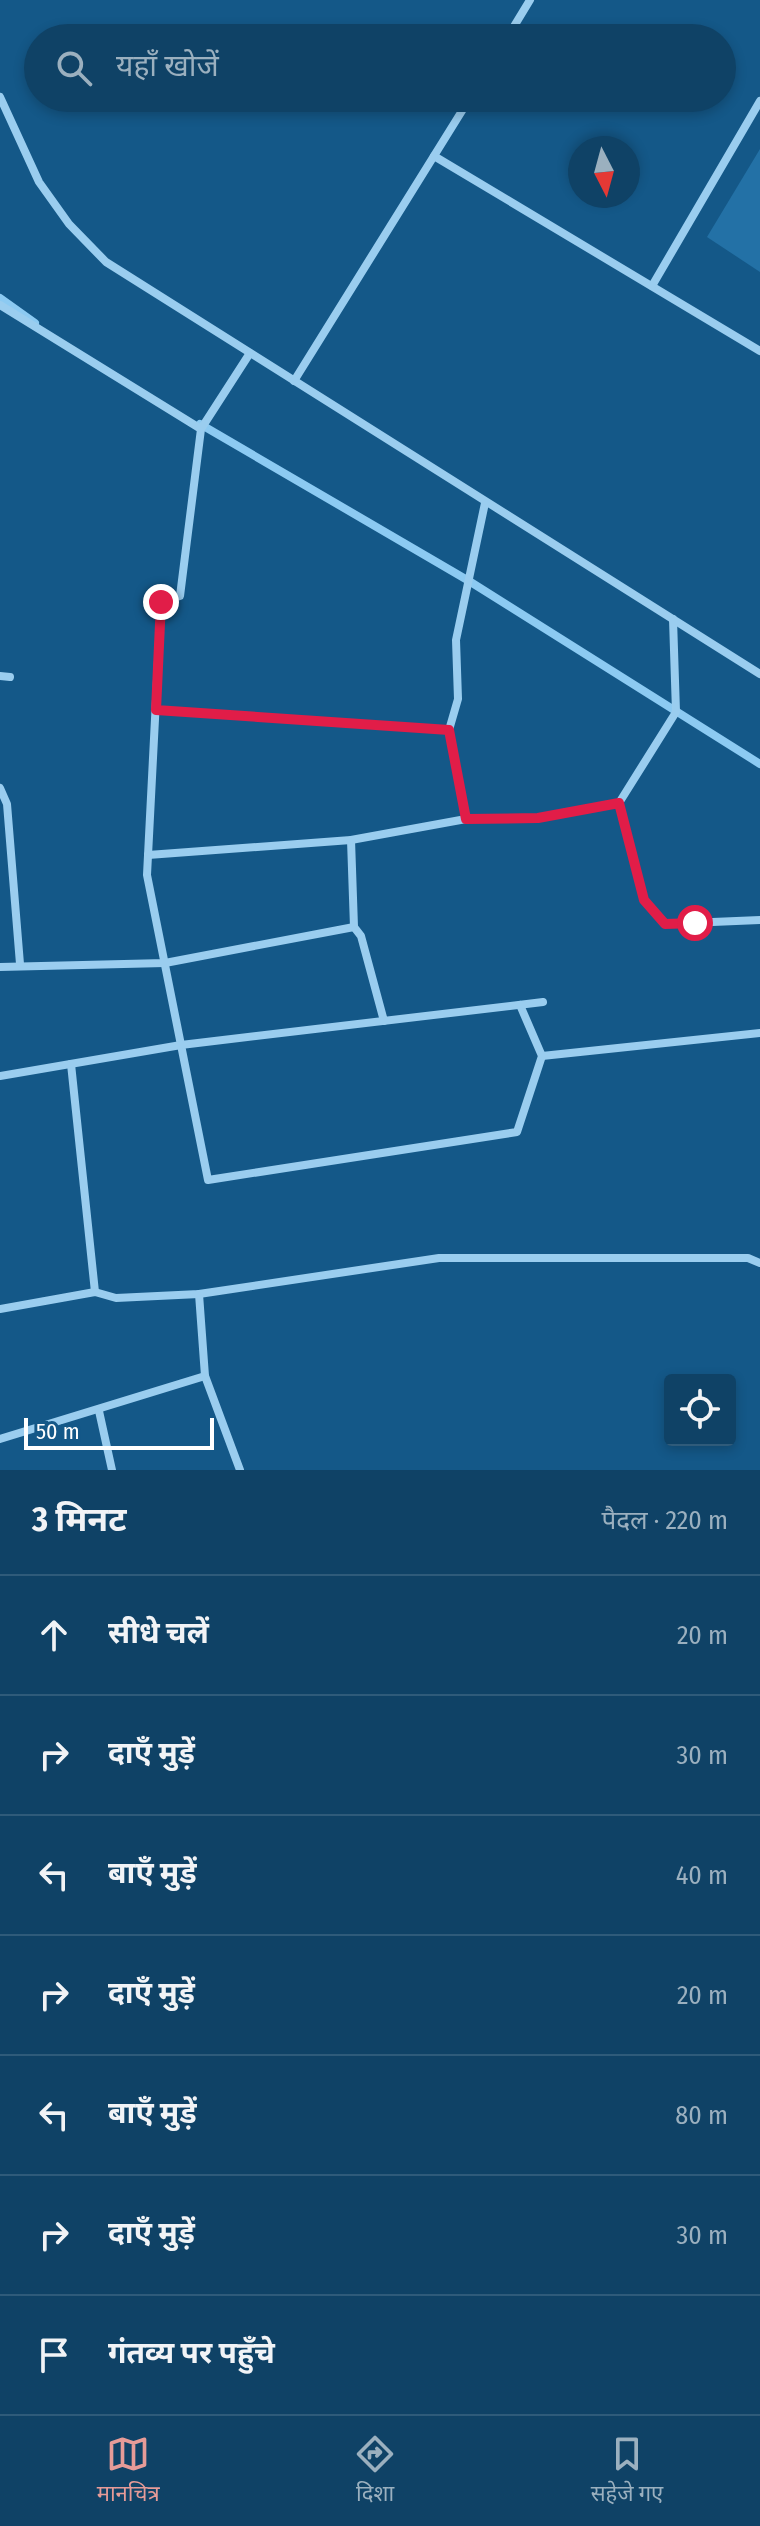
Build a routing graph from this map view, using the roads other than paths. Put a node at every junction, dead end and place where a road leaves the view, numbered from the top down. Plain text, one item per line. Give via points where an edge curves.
1 (530, 0) edge
2 (515, 24) edge
3 (0, 97) edge
4 (760, 101) edge
5 (461, 112) edge
6 (434, 156) junction
7 (652, 286) junction
8 (0, 305) edge
9 (760, 351) edge
10 (250, 353) junction
11 (294, 381) junction
12 (201, 429) junction
13 (485, 503) junction
14 (673, 619) junction
15 (760, 674) edge
16 (156, 710) junction
17 (449, 730) junction
18 (0, 788) edge
19 (619, 803) junction
20 (466, 819) junction
21 (351, 840) junction
22 (148, 855) junction
23 (760, 920) edge
24 (354, 927) junction
25 (165, 963) junction
26 (20, 964) junction
27 (0, 967) edge
28 (543, 1002) dead end
29 (520, 1005) junction
30 (384, 1021) junction
31 (760, 1033) edge
32 (181, 1045) junction
33 (542, 1056) junction
34 (71, 1064) junction
35 (0, 1076) edge
36 (760, 1263) edge
37 (95, 1292) junction
38 (199, 1294) junction
39 (0, 1309) edge
40 (205, 1376) junction
41 (99, 1411) junction
42 (0, 1439) edge
43 (112, 1470) edge
44 (240, 1470) edge

1 - 2 street
3 - 10 street via 39,182 106,262
4 - 7 street
5 - 6 street
6 - 7 street
6 - 11 street
7 - 9 street
8 - 12 street
10 - 11 street
10 - 12 street
11 - 13 street
12 - 16 street via 180,596 161,602
13 - 14 street
13 - 17 street via 456,640 458,699
14 - 15 street
14 - 19 street via 676,712
16 - 17 street
16 - 22 street
17 - 20 street
18 - 26 street via 7,804
19 - 20 street via 538,818
19 - 23 street via 644,900 654,915 665,924
20 - 21 street
21 - 22 street
21 - 24 street
22 - 25 street via 147,875
24 - 25 street
24 - 30 street
25 - 26 street via 45,968
25 - 32 street
26 - 27 street
28 - 29 street
29 - 30 street
29 - 33 street
30 - 32 street
31 - 33 street
32 - 33 street via 208,1180 517,1132
32 - 34 street
34 - 35 street
34 - 37 street
36 - 38 street via 748,1258 439,1258
37 - 38 street via 116,1298
37 - 39 street
38 - 40 street
40 - 41 street
40 - 44 street
41 - 42 street
41 - 43 street

